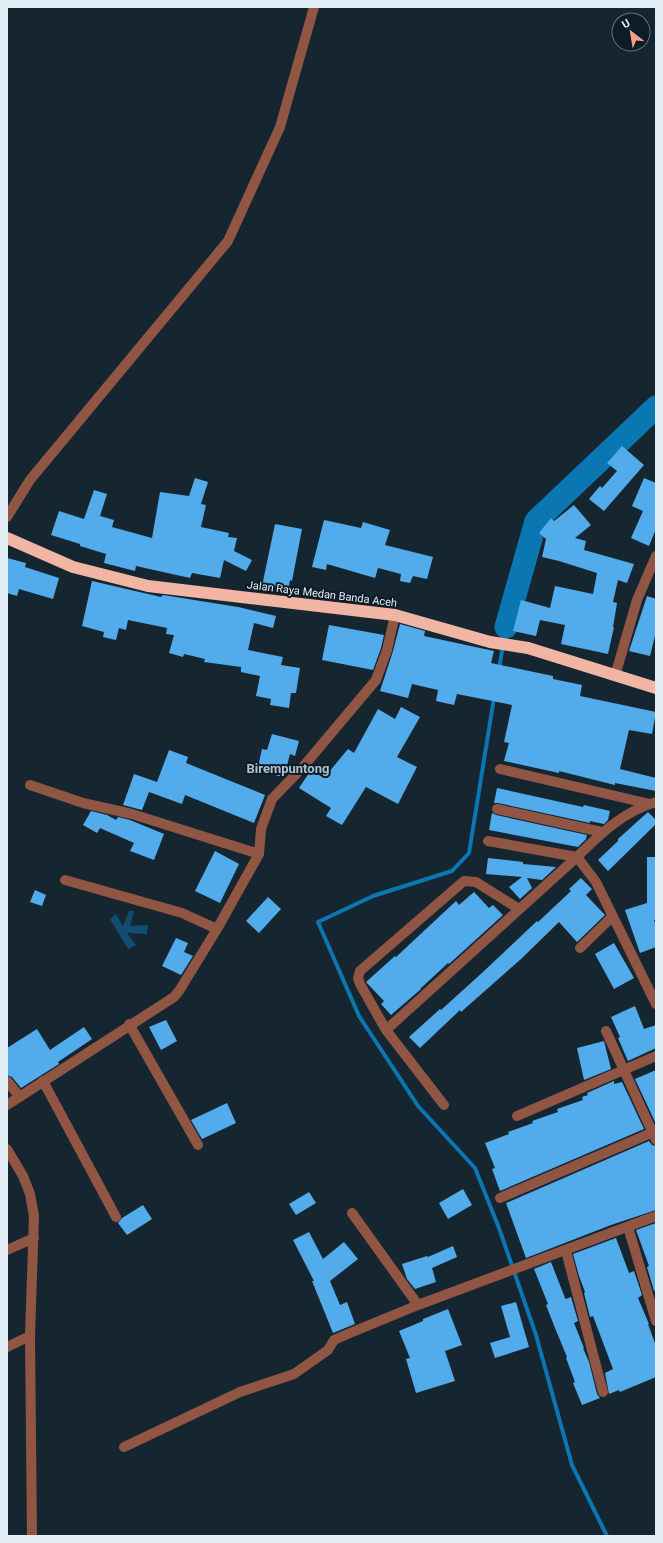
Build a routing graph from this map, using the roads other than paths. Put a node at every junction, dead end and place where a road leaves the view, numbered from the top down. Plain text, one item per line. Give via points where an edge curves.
1 (314, 7) edge
2 (7, 517) edge
3 (7, 538) edge
4 (656, 556) edge
5 (395, 615) junction
6 (615, 676) junction
7 (656, 688) edge
8 (500, 769) dead end
9 (30, 784) dead end
10 (653, 803) edge
11 (497, 809) dead end
12 (602, 832) junction
13 (488, 841) dead end
14 (260, 854) junction
15 (577, 857) junction
16 (65, 880) dead end
17 (519, 909) junction
18 (612, 917) junction
19 (217, 929) junction
20 (580, 948) dead end
21 (652, 985) edge
22 (656, 1004) edge
23 (129, 1024) junction
24 (386, 1030) junction
25 (606, 1031) dead end
26 (656, 1056) edge
27 (625, 1071) junction
28 (7, 1081) edge
29 (43, 1081) junction
30 (20, 1097) junction
31 (7, 1105) edge
32 (444, 1105) dead end
33 (517, 1116) dead end
34 (655, 1134) edge
35 (198, 1145) dead end
36 (7, 1149) edge
37 (500, 1198) dead end
38 (352, 1213) dead end
39 (656, 1216) edge
40 (116, 1217) dead end
41 (628, 1227) junction
42 (34, 1238) junction
43 (7, 1250) edge
44 (566, 1251) junction
45 (418, 1305) junction
46 (656, 1321) edge
47 (30, 1336) junction
48 (7, 1346) edge
49 (603, 1392) dead end
50 (124, 1447) dead end
51 (32, 1536) edge

1 - 2 street via 280,127 228,241 30,480
3 - 5 highway, Jalan Raya Medan Banda Aceh via 73,567 148,586
4 - 6 street via 637,600
5 - 6 highway, Jalan Raya Medan Banda Aceh via 490,642 528,648
5 - 14 street via 387,650 376,680 302,768 272,799 262,829
6 - 7 highway, Jalan Raya Medan Banda Aceh
8 - 10 street
9 - 14 street via 84,803 132,814
10 - 12 street via 626,815
11 - 12 street
12 - 15 street
13 - 15 street
14 - 19 street
15 - 17 street
15 - 18 street via 596,882
16 - 19 street via 182,913
17 - 24 street
17 - 24 street via 476,882 464,882 360,971 360,984
18 - 20 street
18 - 21 street
19 - 23 street via 174,997
21 - 22 street
23 - 29 street
23 - 35 street
24 - 32 street
25 - 27 street
26 - 27 street
27 - 33 street
27 - 34 street
28 - 30 street
29 - 30 street
29 - 40 street
30 - 31 street
34 - 37 street
36 - 42 street via 30,1194
38 - 45 street
39 - 41 street
41 - 44 street
41 - 46 street
42 - 43 street
42 - 47 street
44 - 45 street
44 - 49 street
45 - 50 street via 334,1340 328,1350 294,1374 240,1392
47 - 48 street
47 - 51 street

